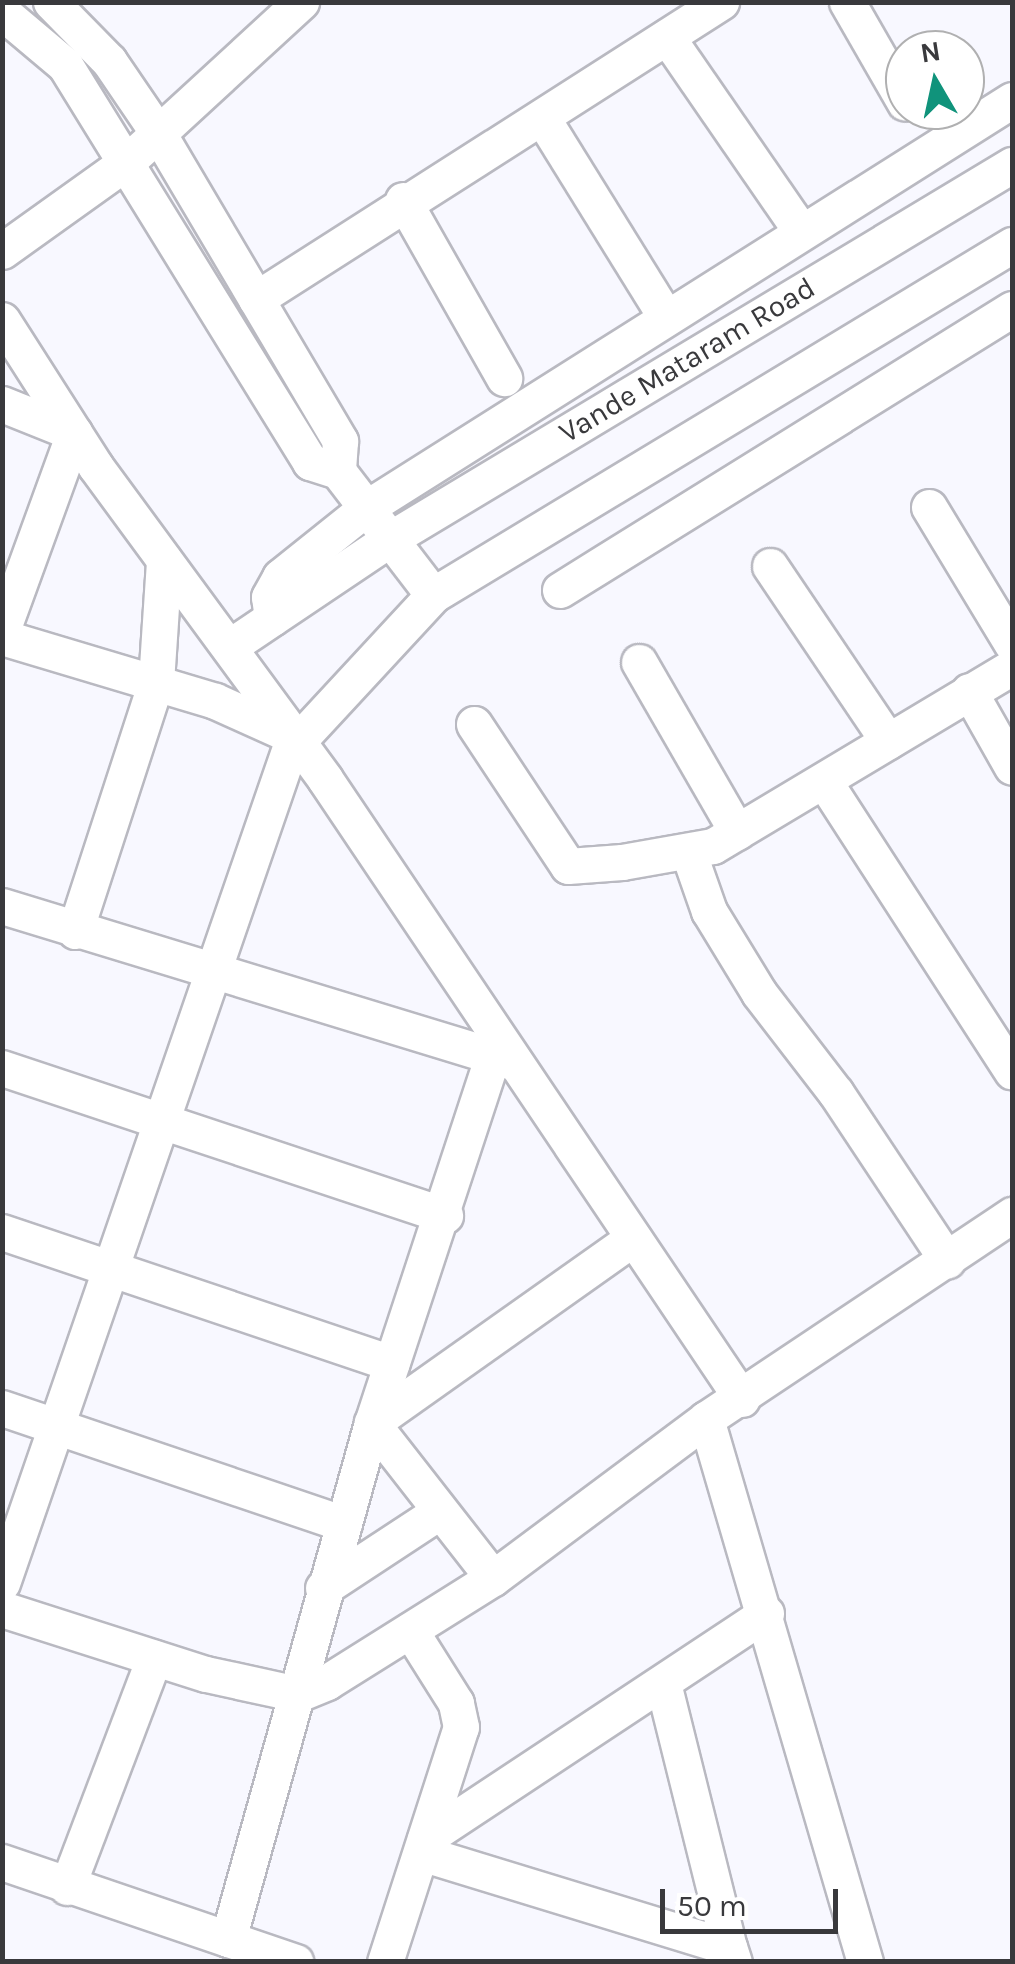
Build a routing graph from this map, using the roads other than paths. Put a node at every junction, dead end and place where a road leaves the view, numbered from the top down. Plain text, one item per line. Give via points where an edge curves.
1 (51, 2) edge
2 (301, 2) edge
3 (721, 2) edge
4 (847, 2) edge
5 (2, 12) edge
6 (667, 37) junction
7 (885, 68) edge
8 (1012, 100) edge
9 (543, 119) junction
10 (920, 130) edge
11 (158, 134) junction
12 (930, 147) junction
13 (129, 160) junction
14 (1012, 165) edge
15 (403, 200) junction
16 (800, 230) junction
17 (1012, 245) edge
18 (2, 251) edge
19 (256, 299) junction
20 (1012, 309) edge
21 (665, 316) junction
22 (2, 320) edge
23 (504, 378) dead end
24 (2, 404) edge
25 (74, 433) junction
26 (338, 471) junction
27 (929, 507) dead end
28 (366, 508) junction
29 (377, 548) junction
30 (164, 560) junction
31 (770, 566) dead end
32 (560, 590) dead end
33 (433, 595) junction
34 (272, 618) junction
35 (2, 634) edge
36 (1012, 644) edge
37 (229, 647) junction
38 (638, 662) dead end
39 (1012, 666) edge
40 (156, 682) junction
41 (969, 691) junction
42 (474, 724) dead end
43 (296, 738) junction
44 (888, 741) junction
45 (1012, 766) edge
46 (824, 781) junction
47 (737, 832) junction
48 (688, 851) junction
49 (2, 906) edge
50 (75, 931) junction
51 (211, 972) junction
52 (505, 1060) junction
53 (2, 1068) edge
54 (1012, 1072) edge
55 (164, 1120) junction
56 (445, 1214) junction
57 (1012, 1215) edge
58 (2, 1232) edge
59 (633, 1238) junction
60 (947, 1260) junction
61 (111, 1268) junction
62 (392, 1364) junction
63 (742, 1398) junction
64 (2, 1408) edge
65 (706, 1419) junction
66 (372, 1423) junction
67 (56, 1424) junction
68 (440, 1511) junction
69 (344, 1524) junction
70 (492, 1578) junction
71 (2, 1583) edge
72 (324, 1588) junction
73 (2, 1609) edge
74 (766, 1613) junction
75 (410, 1630) junction
76 (154, 1658) junction
77 (663, 1683) junction
78 (298, 1694) junction
79 (423, 1846) junction
80 (2, 1862) edge
81 (67, 1887) junction
82 (228, 1939) junction
83 (732, 1954) edge
84 (294, 1962) edge
85 (385, 1962) edge
86 (865, 1962) edge

1 - 11 street via 109,61
2 - 11 street
3 - 6 street
4 - 7 street
5 - 13 street via 65,65
6 - 9 street
6 - 16 street
8 - 12 street
9 - 15 street
9 - 21 street
10 - 12 street
11 - 13 street
11 - 19 street
12 - 16 street
13 - 18 street
13 - 26 street via 310,462
14 - 29 street, Vande Mataram Road
15 - 19 street
15 - 23 street
16 - 21 street
17 - 33 street
19 - 26 street via 340,441
20 - 32 street
21 - 28 street
22 - 25 street
24 - 25 street
25 - 30 street
25 - 35 street
26 - 28 street
27 - 36 street
28 - 29 street
28 - 34 street via 280,577 270,597
29 - 33 street
29 - 34 street, Vande Mataram Road
30 - 37 street
30 - 40 street
31 - 44 street
33 - 43 street
34 - 37 street, Vande Mataram Road
35 - 40 street
37 - 43 street
38 - 47 street
39 - 41 street
40 - 43 street
40 - 50 street
41 - 44 street
41 - 45 street
42 - 48 street via 568,866
43 - 51 street
43 - 52 street
44 - 46 street
46 - 47 street
46 - 54 street
47 - 48 street
48 - 60 street via 709,911 759,993 836,1093
49 - 50 street
50 - 51 street
51 - 52 street
51 - 55 street
52 - 56 street
52 - 59 street
53 - 55 street
55 - 56 street
55 - 61 street
56 - 62 street
57 - 60 street
58 - 61 street
59 - 63 street
59 - 66 street
60 - 63 street
61 - 62 street
61 - 67 street
62 - 66 street
63 - 65 street
64 - 67 street
65 - 70 street
65 - 74 street
66 - 68 street
66 - 69 street
67 - 69 street
67 - 71 street
68 - 70 street
68 - 72 street
69 - 72 street
70 - 75 street
72 - 78 street
73 - 76 street
74 - 77 street
74 - 86 street
75 - 78 street
75 - 79 street via 456,1704 461,1727
76 - 78 street
76 - 81 street
77 - 79 street
77 - 83 street
78 - 82 street
79 - 83 street
79 - 85 street
80 - 81 street
81 - 82 street
82 - 84 street

